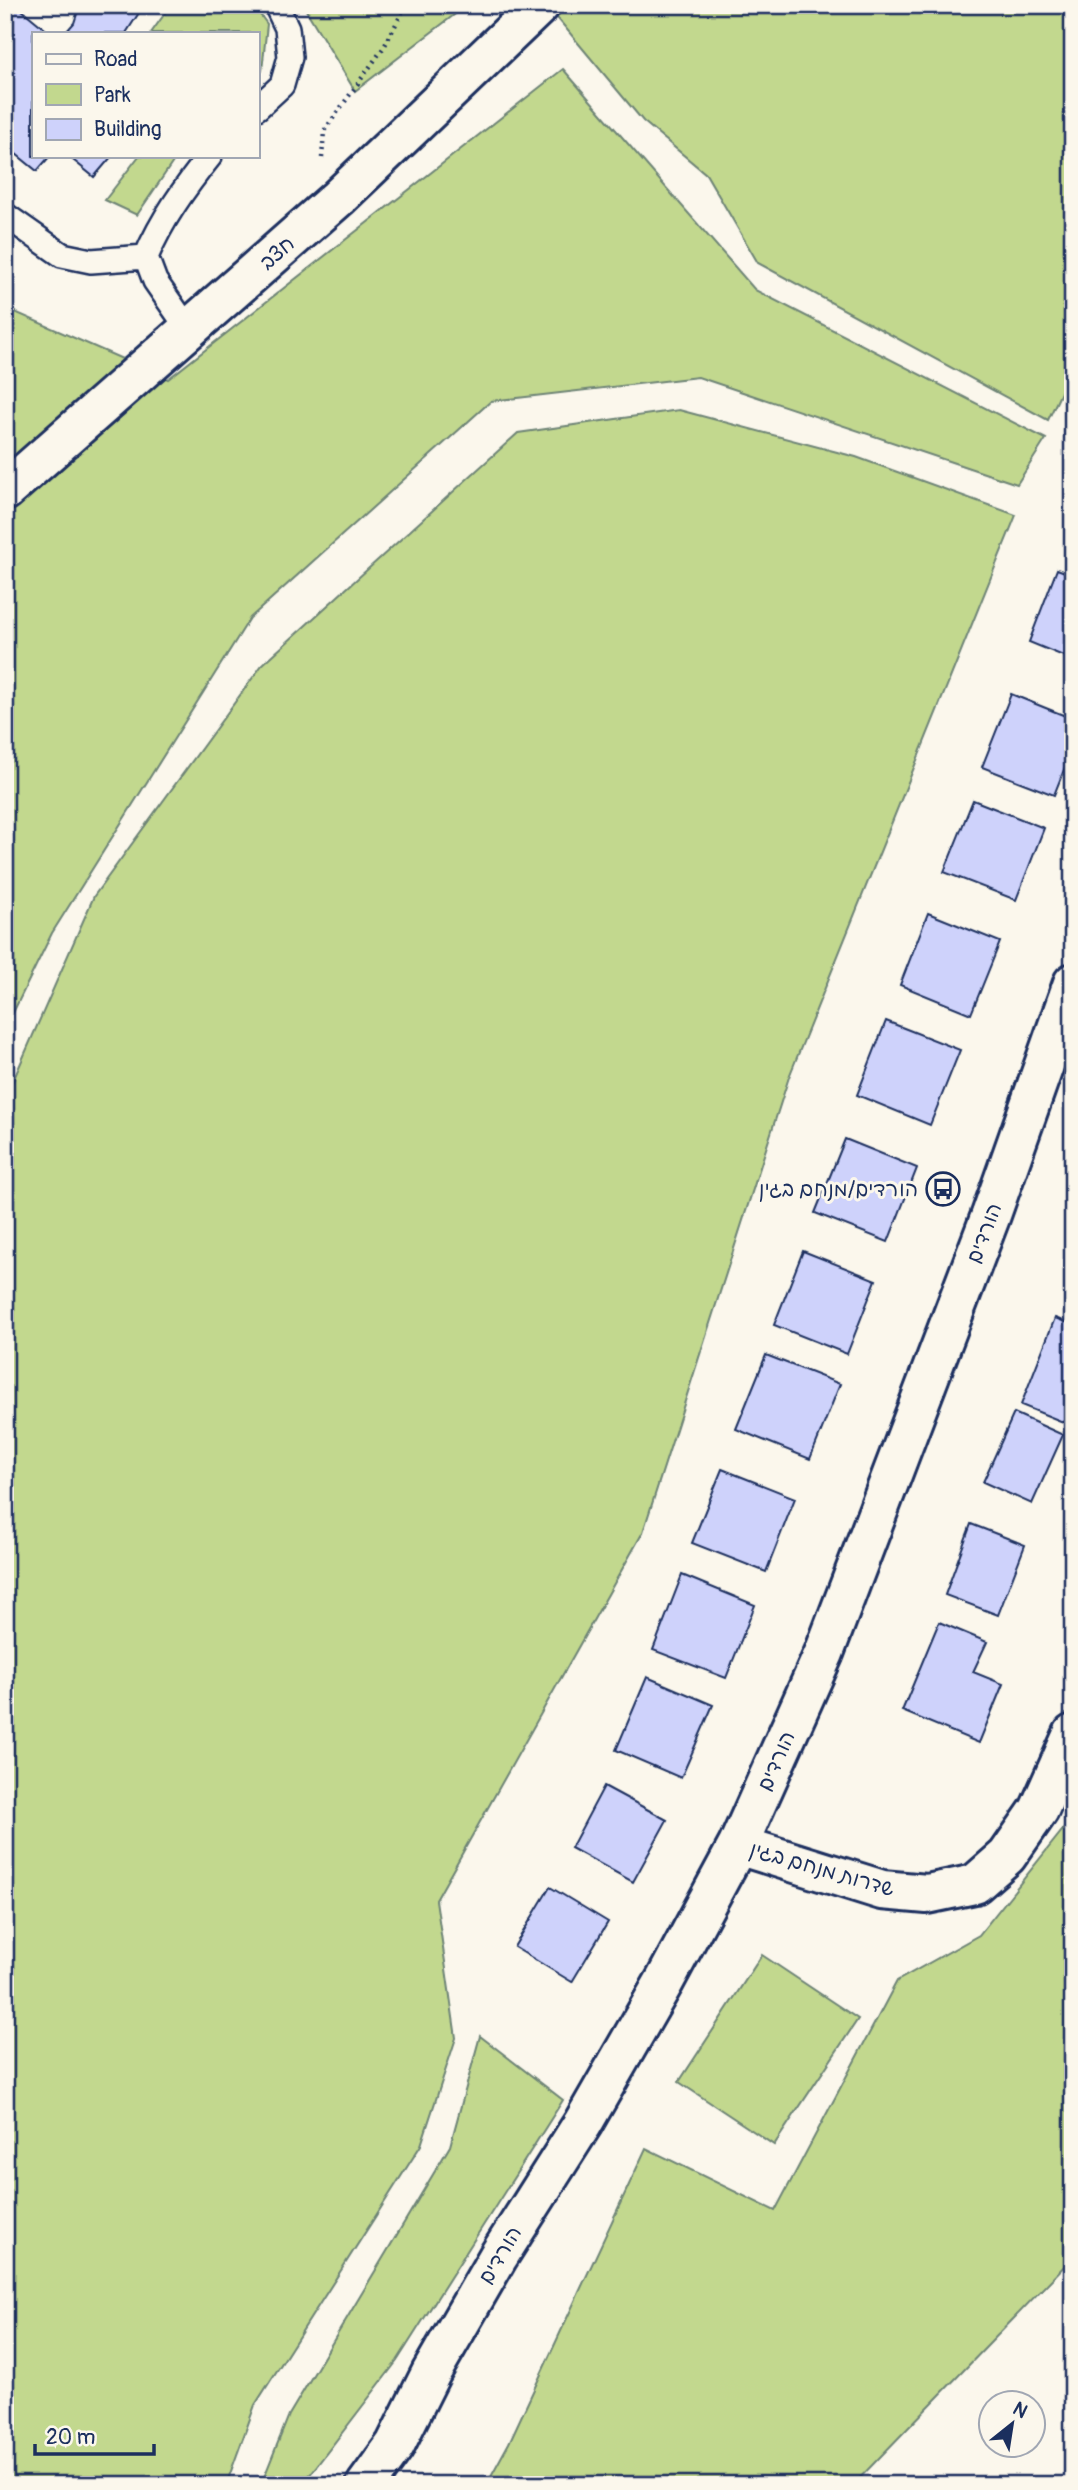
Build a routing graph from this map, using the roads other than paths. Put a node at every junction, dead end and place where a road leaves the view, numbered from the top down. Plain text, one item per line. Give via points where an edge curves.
1 (276, 5) edge
2 (540, 5) edge
3 (259, 106) edge
4 (208, 158) edge
5 (5, 215) edge
6 (146, 257) junction
7 (189, 330) junction
8 (5, 491) edge
9 (1073, 983) edge
10 (1073, 1734) edge
11 (738, 1845) junction
12 (366, 2485) edge

1 - 3 lane via 287,27 290,57 282,85
2 - 7 street, חצב via 338,198
4 - 6 lane via 180,193
5 - 6 lane via 62,255 91,261
6 - 7 lane via 155,281
7 - 8 street, חצב
9 - 11 street, הורדים via 991,1215 824,1653
10 - 11 street, שדרות מנחם בגין via 1039,1810 1007,1856 975,1884 927,1894 882,1891
11 - 12 street, הורדים via 590,2111 498,2257 395,2445

